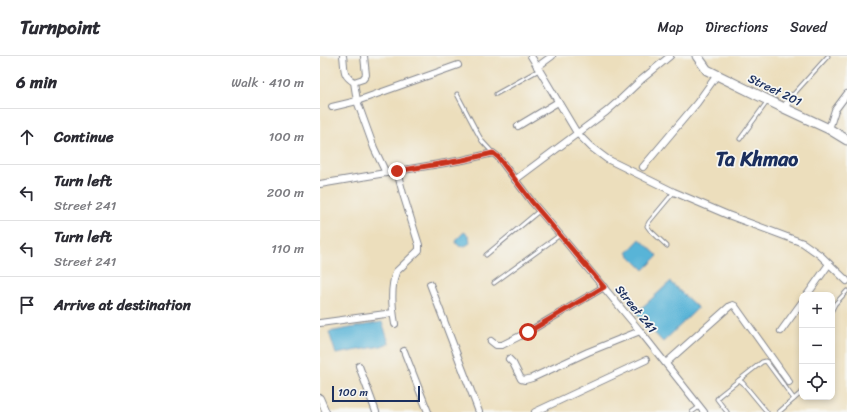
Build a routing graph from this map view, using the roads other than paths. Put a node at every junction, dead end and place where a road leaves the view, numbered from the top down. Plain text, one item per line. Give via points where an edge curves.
1 (343, 56) edge
2 (364, 56) edge
3 (531, 56) edge
4 (552, 56) edge
5 (670, 56) edge
6 (696, 56) edge
7 (828, 56) edge
8 (458, 65) dead end
9 (538, 68) junction
10 (717, 75) junction
11 (354, 82) junction
12 (456, 94) dead end
13 (496, 94) dead end
14 (847, 94) edge
15 (792, 96) joint
16 (357, 101) junction
17 (768, 101) junction
18 (558, 102) junction
19 (332, 107) dead end
20 (784, 108) junction
21 (518, 126) dead end
22 (830, 129) junction
23 (577, 133) junction
24 (740, 139) dead end
25 (847, 140) edge
26 (493, 153) junction
27 (643, 167) dead end
28 (397, 171) junction
29 (386, 173) junction
30 (515, 180) junction
31 (320, 184) edge
32 (674, 192) junction
33 (539, 210) junction
34 (560, 235) junction
35 (666, 246) dead end
36 (486, 255) dead end
37 (829, 264) junction
38 (847, 280) edge
39 (494, 283) dead end
40 (430, 284) dead end
41 (604, 287) junction
42 (847, 291) edge
43 (809, 292) edge
44 (835, 304) edge
45 (799, 306) edge
46 (393, 314) junction
47 (320, 323) edge
48 (395, 324) dead end
49 (640, 331) junction
50 (780, 331) dead end
51 (491, 341) dead end
52 (404, 351) dead end
53 (509, 359) dead end
54 (646, 360) dead end
55 (666, 363) junction
56 (359, 366) dead end
57 (739, 380) junction
58 (789, 382) dead end
59 (799, 395) edge
60 (320, 398) edge
61 (794, 399) junction
62 (702, 409) edge
63 (326, 412) edge
64 (376, 412) edge
65 (428, 412) edge
66 (480, 412) edge
67 (535, 412) edge
68 (692, 412) edge
69 (727, 412) edge
70 (767, 412) edge
71 (779, 412) edge

1 - 11 street via 347,78
2 - 11 street via 366,75
3 - 9 street
4 - 9 street
5 - 23 street via 606,112
6 - 10 street, Street 201 via 707,70
7 - 15 lane
8 - 16 street
9 - 13 lane
9 - 18 street
10 - 17 street, Street 201
10 - 27 street
11 - 16 street
12 - 26 lane via 482,141
14 - 22 street via 835,110
15 - 20 street
16 - 19 street
16 - 29 street
17 - 20 street, Street 201
17 - 24 lane
18 - 21 street
18 - 23 street
20 - 22 street, Street 201
22 - 25 street, Street 201
23 - 30 street
23 - 32 street via 590,147 607,159
26 - 28 street
26 - 30 street, Street 241
28 - 29 street
28 - 46 street via 419,250 396,272 392,296
29 - 31 street
30 - 33 street, Street 241
32 - 35 lane via 647,226
32 - 37 street via 802,244
33 - 34 street, Street 241
33 - 36 lane
34 - 39 lane
34 - 41 street, Street 241
37 - 38 street
37 - 43 street
40 - 66 street
41 - 49 street, Street 241
41 - 51 street via 502,345 496,346
42 - 44 lane
45 - 50 street
46 - 47 street
46 - 48 street
49 - 53 street via 525,380 521,379
49 - 55 street, Street 241
52 - 65 street
54 - 67 street
55 - 58 street via 733,305
55 - 62 street, Street 241
56 - 64 street
57 - 61 lane via 766,361
57 - 69 lane via 717,399
57 - 70 lane
59 - 61 lane
60 - 63 street
61 - 71 lane
62 - 68 lane

